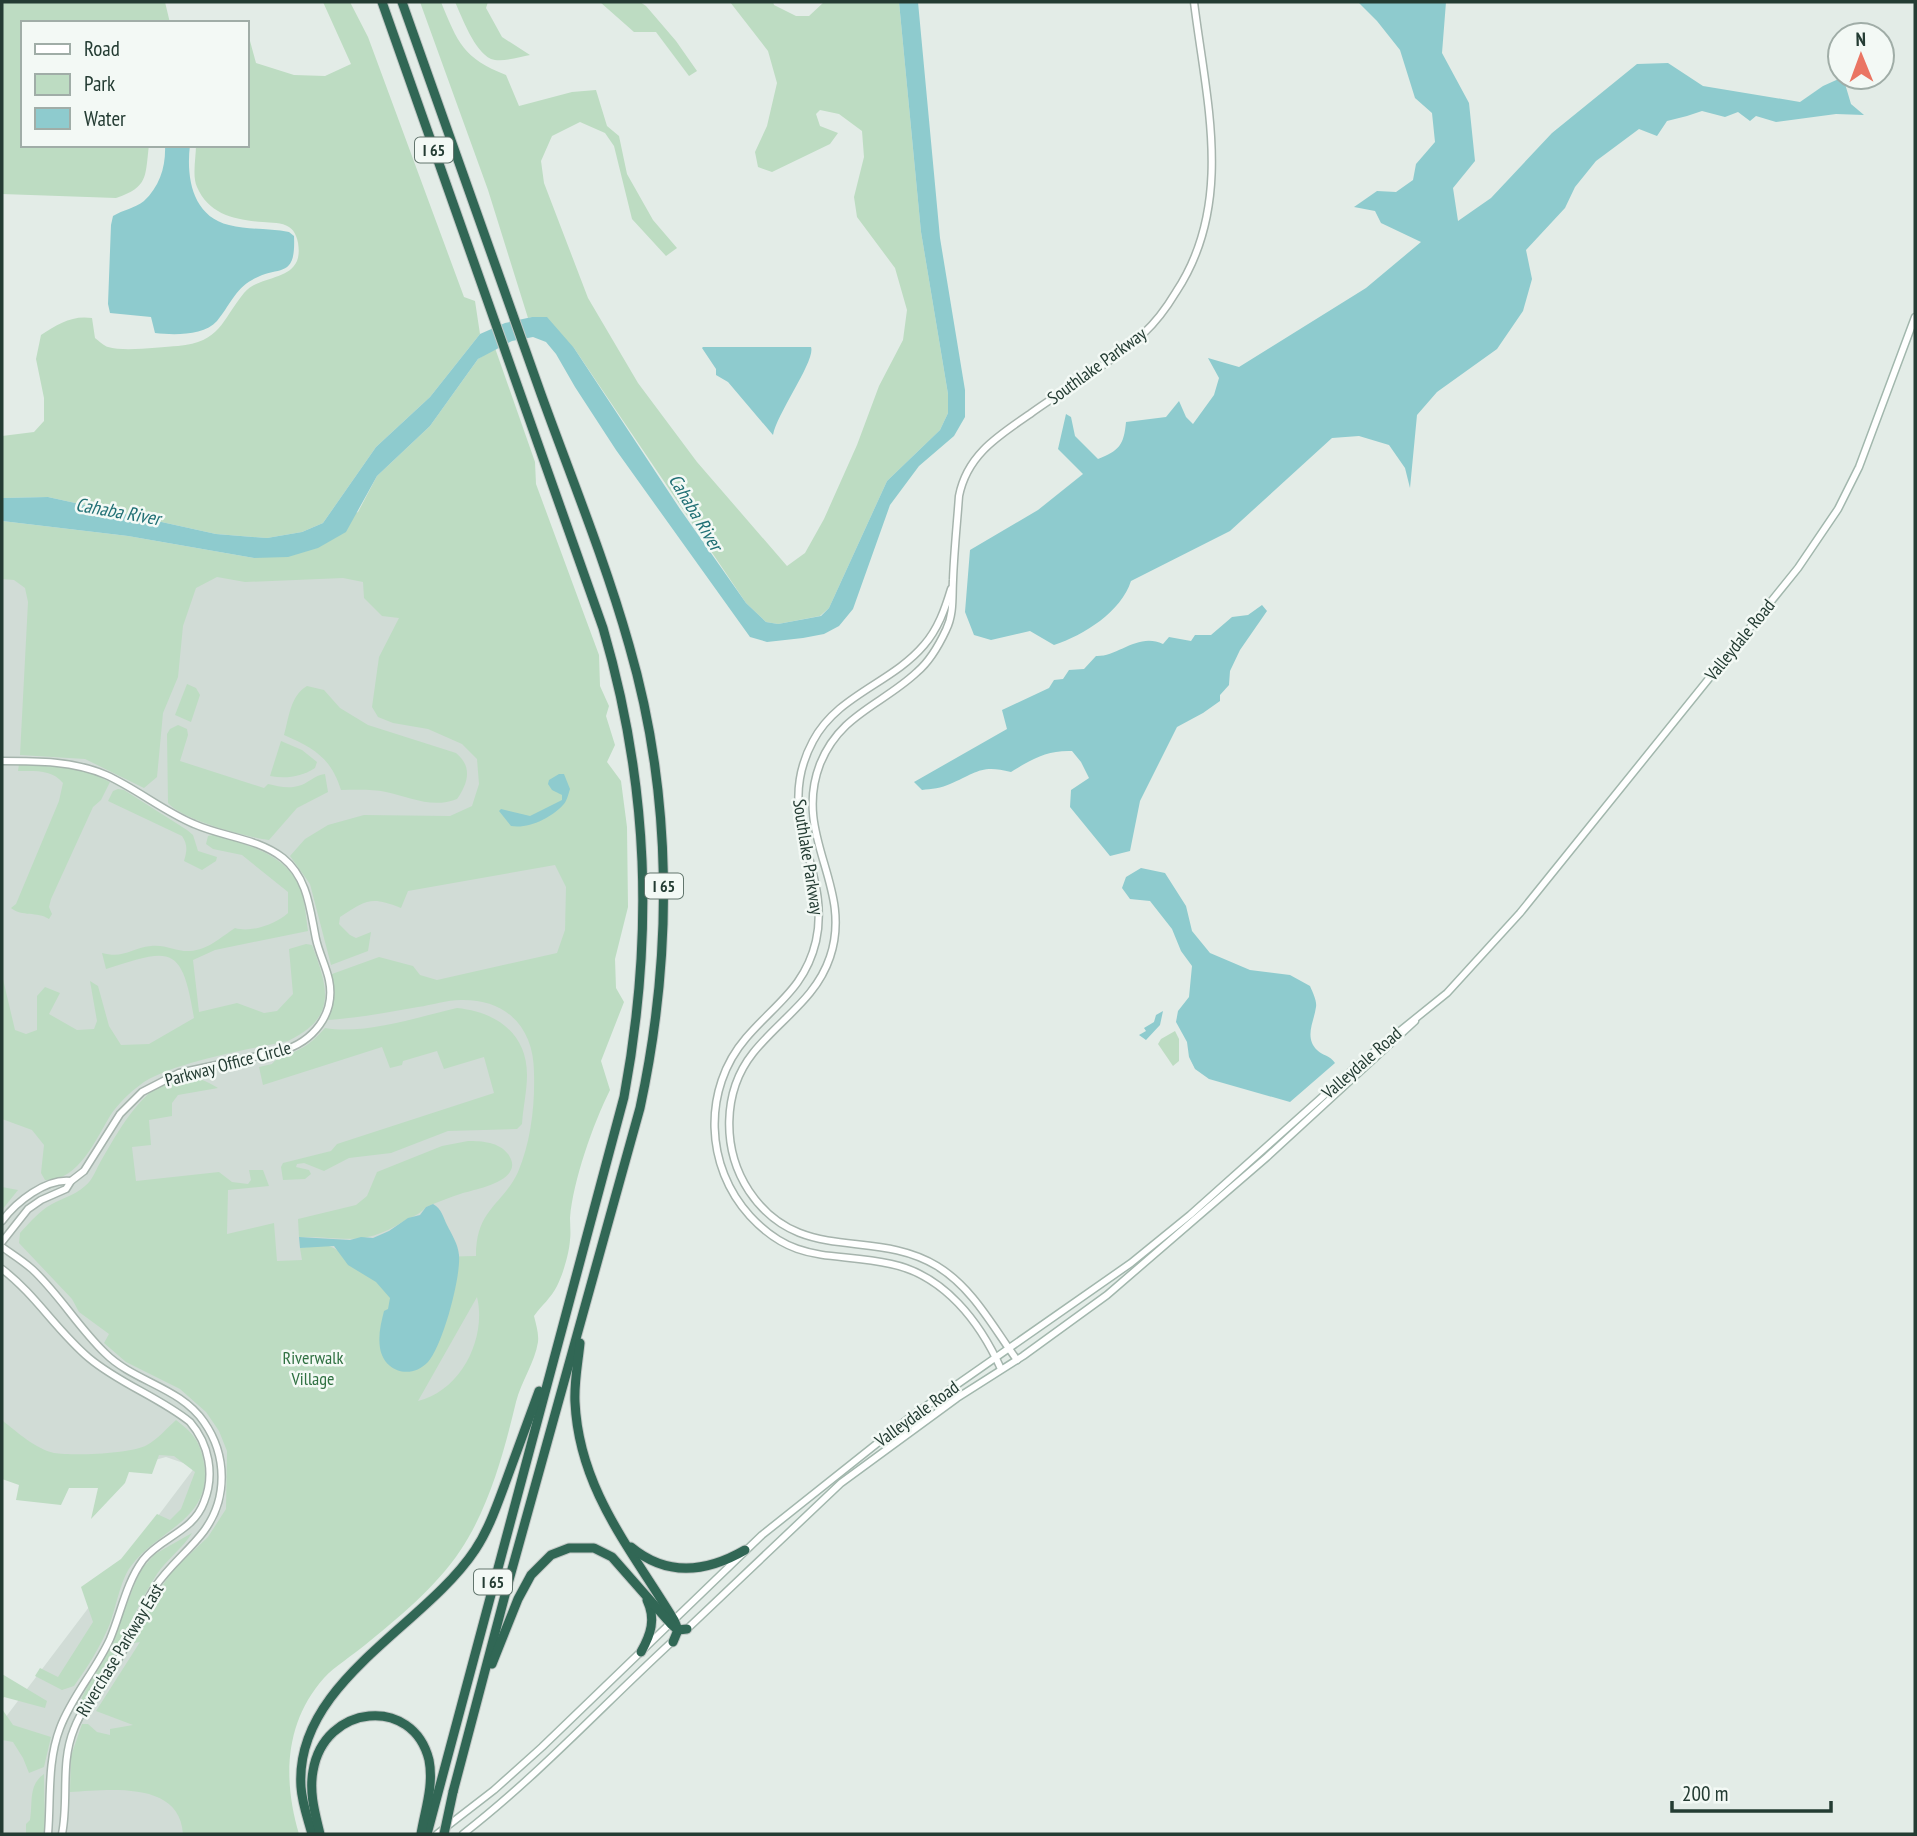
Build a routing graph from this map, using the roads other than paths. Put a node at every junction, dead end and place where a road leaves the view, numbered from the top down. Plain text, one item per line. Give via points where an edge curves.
1 (382, 2) edge
2 (402, 2) edge
3 (1194, 2) edge
4 (1915, 317) edge
5 (952, 583) junction
6 (2, 761) edge
7 (1418, 1018) junction
8 (71, 1181) junction
9 (2, 1221) edge
10 (799, 1233) junction
11 (2, 1245) edge
12 (793, 1247) junction
13 (2, 1269) edge
14 (582, 1324) junction
15 (1009, 1349) junction
16 (553, 1357) junction
17 (996, 1358) junction
18 (1017, 1360) junction
19 (1001, 1369) junction
20 (625, 1543) junction
21 (745, 1550) junction
22 (645, 1595) junction
23 (677, 1626) junction
24 (673, 1642) joint
25 (641, 1652) junction
26 (482, 1681) junction
27 (430, 1809) junction
28 (48, 1834) edge
29 (62, 1834) edge
30 (312, 1834) edge
31 (320, 1834) edge
32 (421, 1834) edge
33 (427, 1834) edge
34 (437, 1834) edge
35 (444, 1834) edge
36 (463, 1834) edge

1 - 16 highway, I 65 via 603,628 636,776 645,886 640,990 626,1086
2 - 14 highway, I 65 via 612,589 639,682 657,777 664,863 663,948 652,1049
3 - 5 street, Southlake Parkway via 1213,173 1209,211 1194,262 1168,305 1144,333 978,454 959,496
4 - 7 street, Valleydale Road via 1859,467 1814,546 1520,913
5 - 10 street, Southlake Parkway via 947,628 929,659 843,727 823,756 814,783 812,811 834,898 836,927 831,955 809,996 748,1059 731,1102 731,1144 745,1184 765,1210
5 - 12 street, Southlake Parkway via 940,620 923,646 837,710 805,755 797,805 818,902 815,943 803,977 737,1049 718,1090 715,1139 727,1183 755,1221
6 - 8 street, Parkway Office Circle via 60,763 93,770 196,825 273,851 290,864 304,887 329,982 327,1011 309,1038 290,1049 186,1071 153,1085 125,1107 89,1165
7 - 15 street, Valleydale Road via 1403,1026 1163,1238
7 - 18 street, Valleydale Road via 1131,1276
8 - 9 street via 26,1196
8 - 11 street, Parkway Office Circle via 66,1189 28,1209
10 - 12 street
10 - 15 street, Southlake Parkway via 832,1243 900,1251 936,1265 971,1295
11 - 29 street, Riverchase Parkway East via 33,1270 112,1360 194,1410 213,1438 221,1465 220,1497 210,1522 153,1591 121,1654 73,1730 67,1752
12 - 17 street, Southlake Parkway via 827,1257 895,1264 921,1275 954,1298
13 - 28 street, Riverchase Parkway East via 91,1359 190,1422 209,1461 209,1487 199,1514 155,1549 136,1571 106,1647 61,1726 51,1770
14 - 20 highway via 575,1391 580,1446 599,1500
14 - 26 highway, I 65
15 - 17 street, Valleydale Road
15 - 18 street, Southlake Parkway
16 - 27 highway, I 65
16 - 30 highway via 495,1511 475,1550 438,1594 335,1690 318,1713 301,1777
17 - 19 street, Southlake Parkway
17 - 21 street, Valleydale Road via 891,1431
18 - 19 street, Valleydale Road
19 - 23 street, Valleydale Road via 841,1483
20 - 21 highway via 649,1560 684,1570 719,1563
20 - 23 highway
21 - 23 street, Valleydale Road
22 - 23 highway
22 - 25 highway via 652,1627
22 - 26 highway via 604,1552 577,1546 551,1555 524,1585
23 - 24 highway
23 - 25 street, Valleydale Road
24 - 36 street via 559,1751
25 - 34 street, Valleydale Road via 511,1776
26 - 35 highway, I 65, bridge
27 - 31 highway via 430,1772 426,1751 417,1737 390,1719 356,1718 328,1735 315,1762 313,1802
27 - 32 highway
27 - 33 highway, I 65

